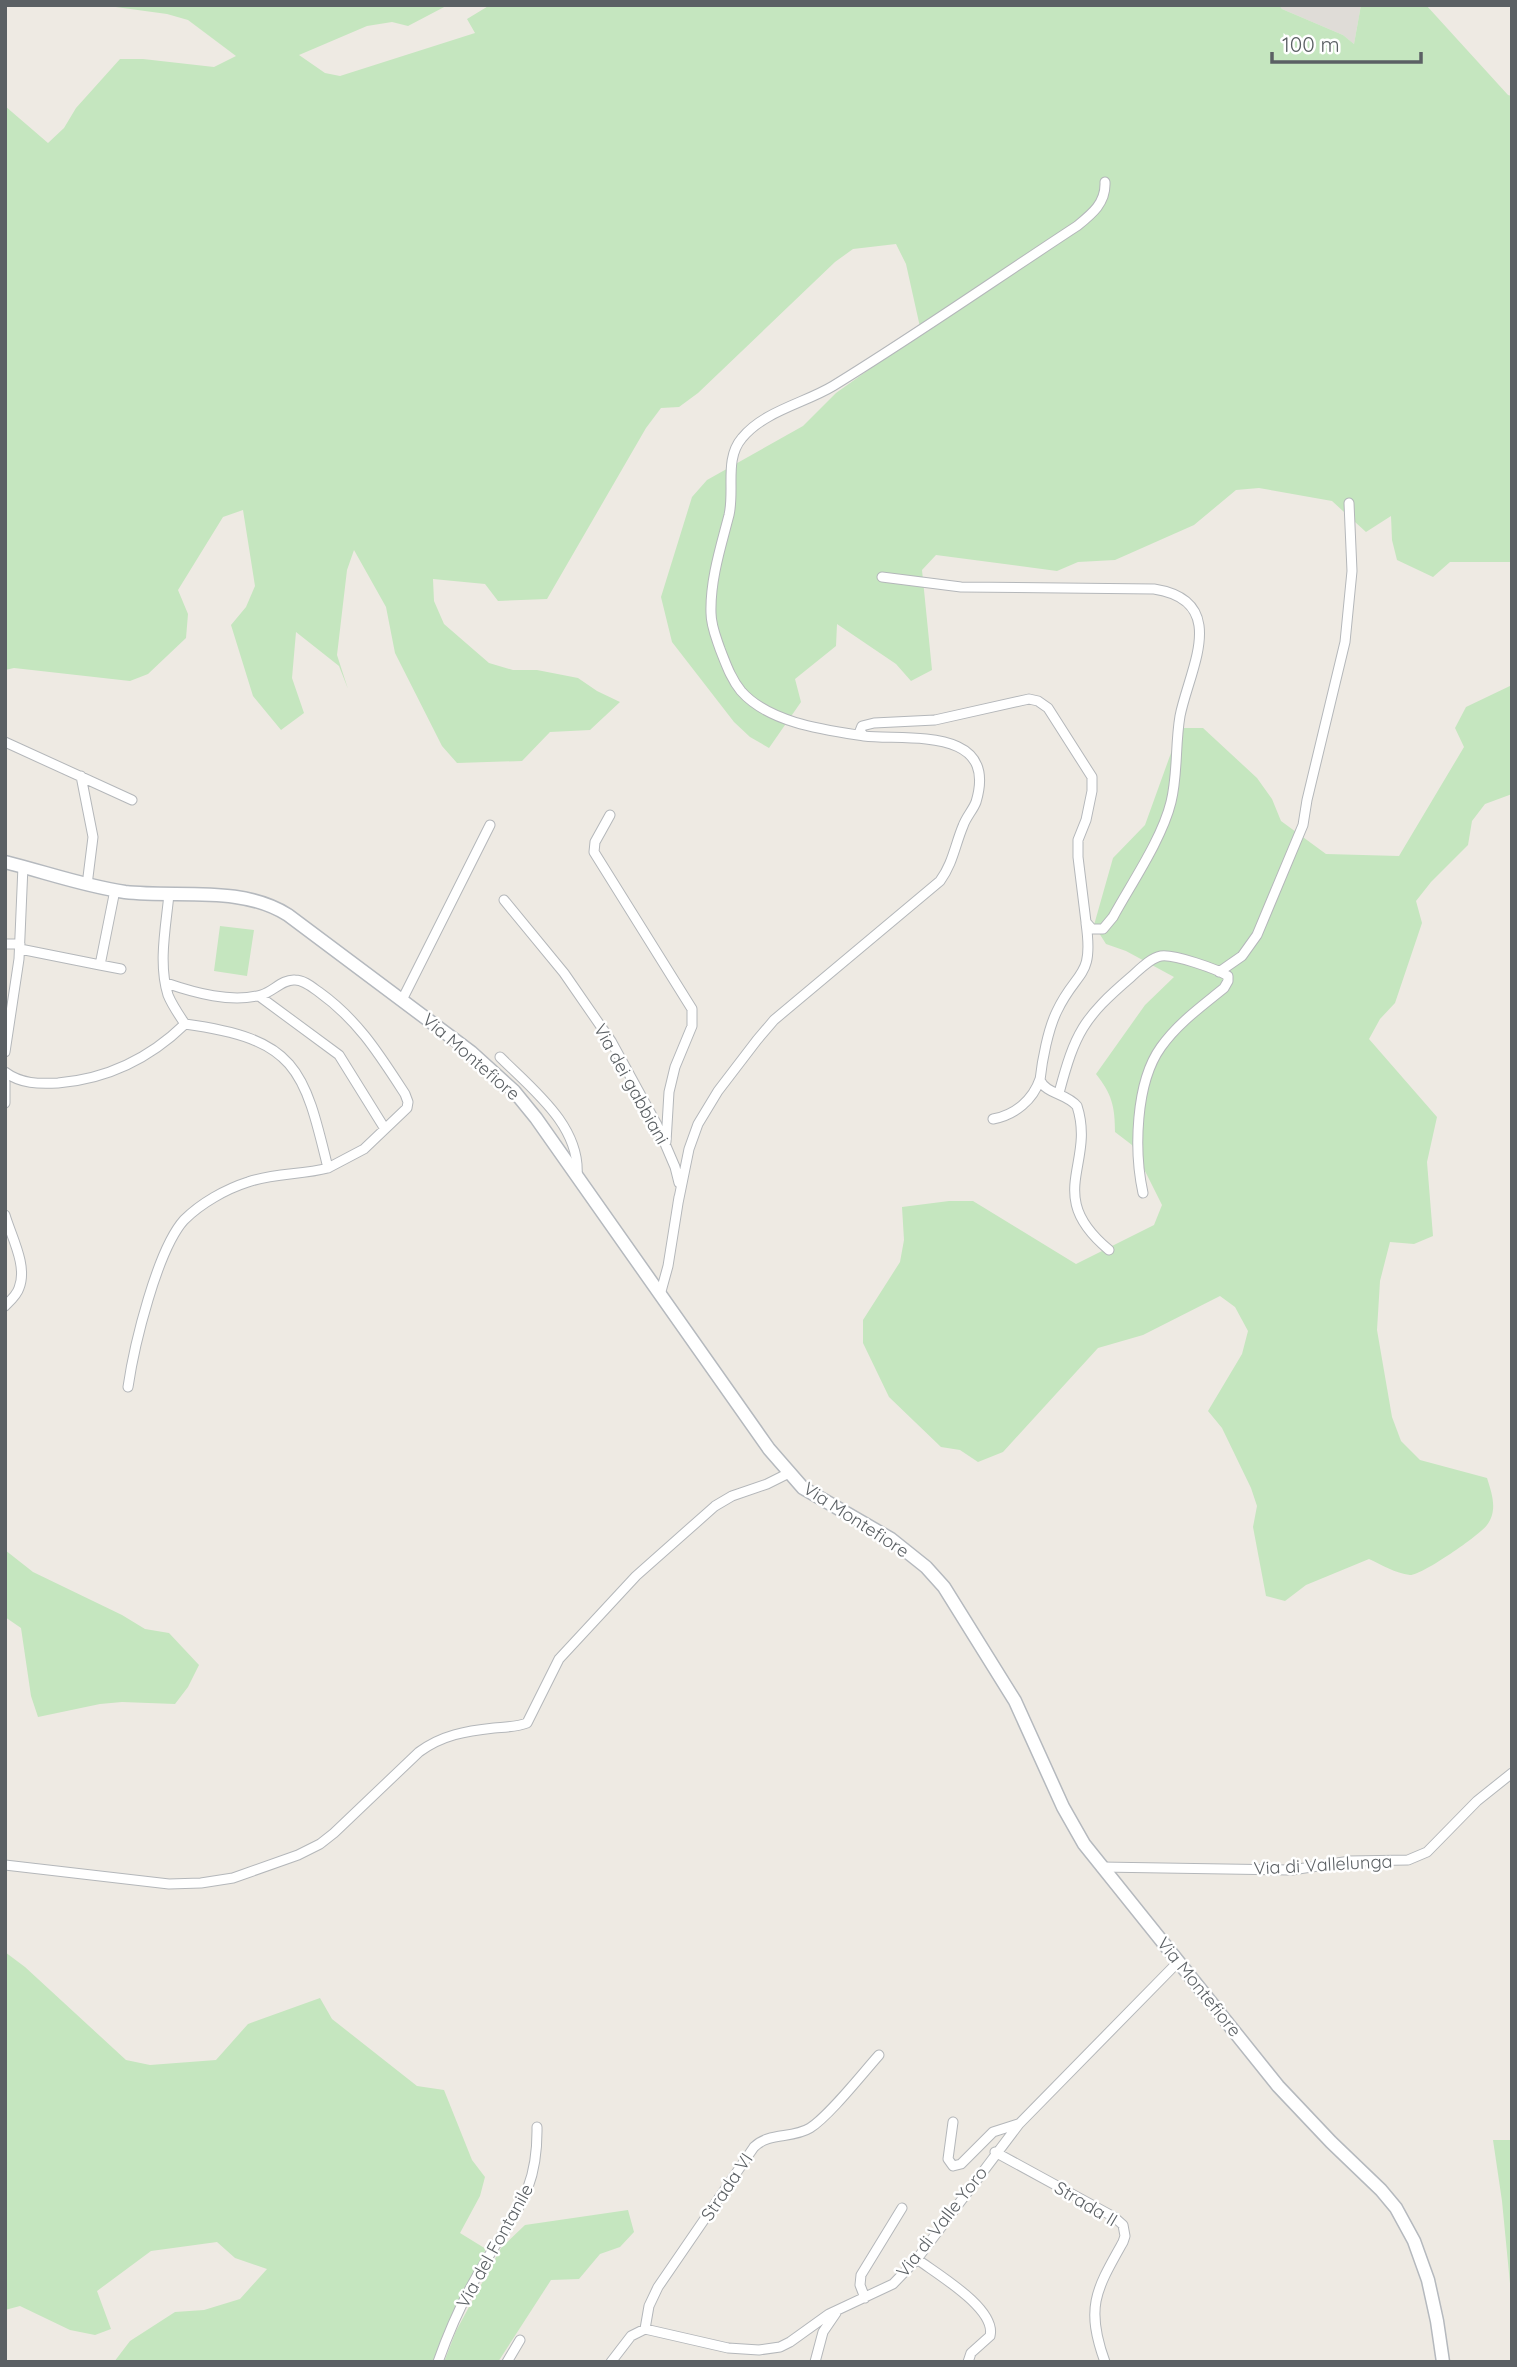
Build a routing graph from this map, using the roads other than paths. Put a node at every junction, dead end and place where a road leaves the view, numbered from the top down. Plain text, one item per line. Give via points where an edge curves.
1 (1105, 182) dead end
2 (1349, 503) dead end
3 (882, 577) dead end
4 (863, 736) junction
5 (5, 742) edge
6 (81, 776) junction
7 (132, 800) dead end
8 (610, 815) dead end
9 (490, 825) dead end
10 (5, 862) edge
11 (23, 866) junction
12 (87, 885) junction
13 (115, 890) junction
14 (169, 894) junction
15 (504, 900) dead end
16 (1084, 911) junction
17 (5, 944) edge
18 (20, 946) junction
19 (100, 965) junction
20 (121, 969) dead end
21 (1219, 972) junction
22 (166, 983) junction
23 (259, 996) junction
24 (402, 1000) junction
25 (185, 1024) junction
26 (6, 1034) edge
27 (5, 1052) edge
28 (500, 1057) dead end
29 (5, 1072) edge
30 (1040, 1077) junction
31 (5, 1082) edge
32 (1059, 1093) junction
33 (5, 1103) edge
34 (993, 1119) dead end
35 (385, 1129) junction
36 (666, 1147) junction
37 (328, 1168) junction
38 (577, 1176) junction
39 (1143, 1193) dead end
40 (678, 1203) junction
41 (5, 1215) edge
42 (1110, 1250) dead end
43 (660, 1295) junction
44 (5, 1306) edge
45 (128, 1387) dead end
46 (789, 1473) junction
47 (1512, 1773) edge
48 (5, 1865) edge
49 (1101, 1867) junction
50 (1179, 1961) junction
51 (879, 2055) dead end
52 (953, 2122) dead end
53 (1019, 2124) junction
54 (537, 2127) dead end
55 (995, 2152) junction
56 (902, 2208) dead end
57 (917, 2259) junction
58 (865, 2298) junction
59 (842, 2308) junction
60 (645, 2329) junction
61 (520, 2340) dead end
62 (438, 2362) edge
63 (506, 2362) edge
64 (611, 2362) edge
65 (815, 2362) edge
66 (968, 2362) edge
67 (1105, 2362) edge
68 (1443, 2362) edge

1 - 4 street via 1098,207 1077,226 832,386 760,423 736,448 732,504 714,577 711,612 728,671 747,697 774,713 799,724
2 - 21 street via 1352,571 1345,642 1303,825 1257,935 1242,956
3 - 16 street via 961,587 1154,589 1171,593 1194,611 1200,644 1180,717 1167,816 1110,923 1101,930 1093,929
4 - 16 street via 860,729 867,724 935,720 1029,699 1046,705 1092,777 1093,791 1078,840
4 - 40 street via 926,737 954,745 975,765 976,801 940,881 774,1020 718,1091 689,1149
5 - 6 street
6 - 7 street
6 - 12 street via 93,837
8 - 36 street via 595,842 595,855 693,1013 669,1092
9 - 24 street
10 - 11 main road, Via Montefiore
11 - 12 main road, Via Montefiore
11 - 18 street
12 - 13 main road, Via Montefiore
13 - 14 main road, Via Montefiore
13 - 19 street
14 - 22 street
14 - 24 main road, Via Montefiore via 240,898 272,905
15 - 36 street, Via dei gabbiani via 611,1041
16 - 30 street via 1088,961 1057,1011
17 - 18 street
18 - 19 street
18 - 26 street
19 - 20 street
21 - 32 street via 1167,956 1151,960 1087,1019 1076,1037
21 - 39 street via 1227,976 1227,984 1171,1034 1149,1073 1137,1151
22 - 23 street via 221,997
22 - 25 street via 169,998
23 - 35 street via 339,1055
23 - 35 street via 298,980 351,1017 408,1100 406,1110
24 - 38 main road, Via Montefiore via 514,1091
25 - 29 street via 145,1056 93,1078 34,1083
25 - 37 street via 244,1036 287,1061 298,1073 315,1112
26 - 27 street
28 - 38 street via 567,1131 576,1152
30 - 32 street via 1043,1087
30 - 34 street via 1024,1104
31 - 33 street
32 - 42 street via 1077,1106 1080,1121 1074,1192 1079,1213 1092,1234
35 - 37 street via 361,1152
36 - 40 street, Via dei gabbiani via 677,1174
37 - 45 street via 246,1182 184,1221 165,1251 152,1288
38 - 43 main road, Via Montefiore
40 - 43 street, Via dei gabbiani
41 - 44 street via 21,1278 18,1291
43 - 46 main road, Via Montefiore
46 - 48 street via 715,1506 636,1576 559,1659 527,1723 463,1732 432,1743 334,1833 303,1853 233,1878 192,1884
46 - 49 main road, Via Montefiore via 812,1494 905,1549 944,1587 1015,1701 1063,1807
47 - 49 street, Via di Vallelunga via 1482,1796 1427,1852 1413,1859 1350,1861 1292,1870
49 - 50 main road, Via Montefiore
50 - 53 street, Via di Valle Yoro
50 - 68 main road, Via Montefiore via 1278,2086 1396,2208 1428,2280
51 - 60 street, Strada VI via 814,2125 765,2139 754,2147 658,2287
52 - 53 street via 948,2159 953,2166 961,2164 993,2132
53 - 55 street, Via di Valle Yoro
54 - 62 street, Via del Fontanile via 536,2165 526,2196 474,2281
55 - 57 street, Via di Valle Yoro
55 - 67 street, Strada II via 1123,2225 1123,2242 1101,2281 1095,2303 1096,2332
56 - 58 street via 861,2275
57 - 58 street, Via di Valle Yoro via 895,2282
57 - 66 street via 970,2299 988,2319 990,2336 971,2353
58 - 59 street, Via di Valle Yoro
59 - 60 street, Via di Valle Yoro via 790,2342 769,2349 728,2348
59 - 65 street via 823,2332
60 - 64 street via 633,2334
61 - 63 street

